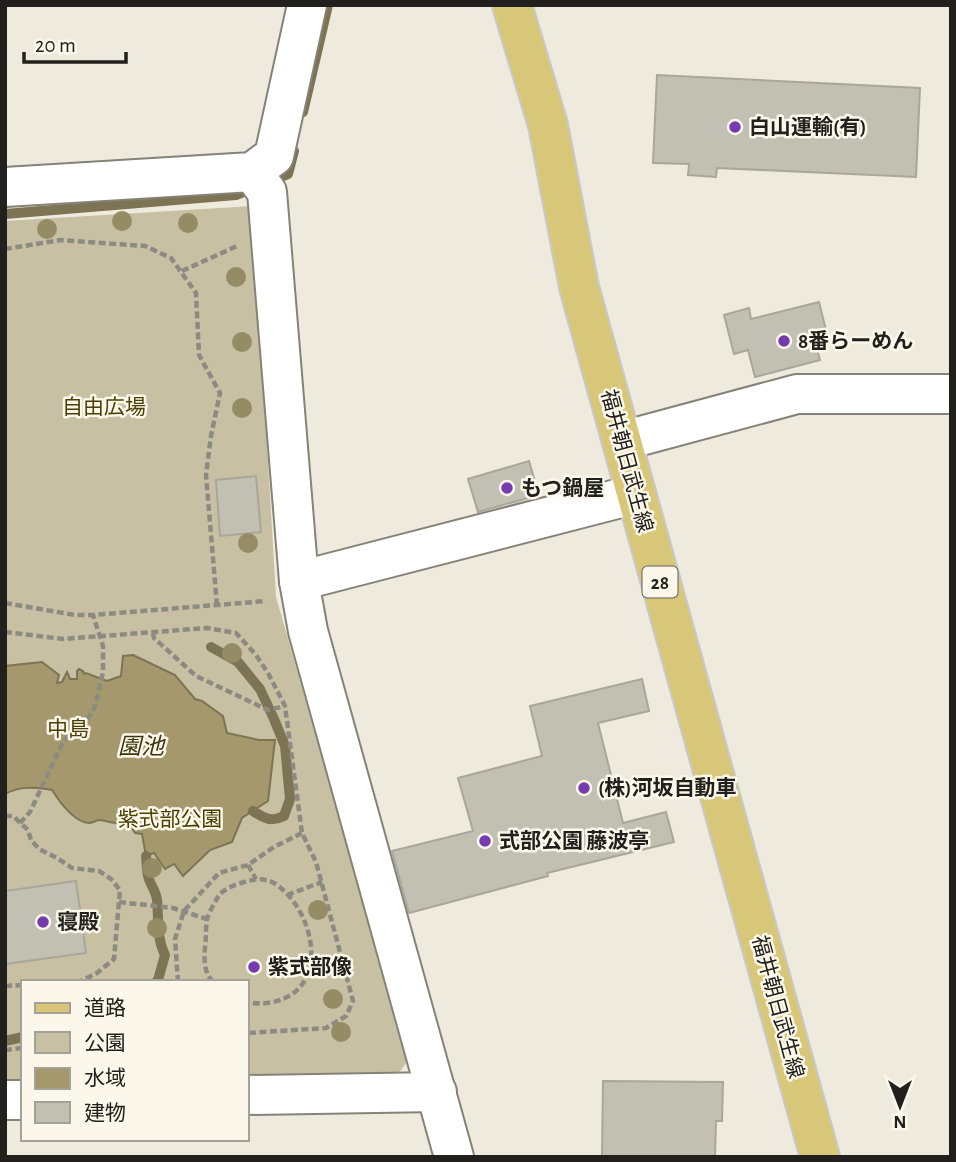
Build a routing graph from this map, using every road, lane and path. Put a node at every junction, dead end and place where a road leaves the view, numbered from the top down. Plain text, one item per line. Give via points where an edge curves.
1 (307, 5) edge
2 (512, 5) edge
3 (252, 172) junction
4 (5, 187) edge
5 (270, 231) junction
6 (5, 250) edge
7 (182, 271) junction
8 (951, 394) edge
9 (622, 441) junction
10 (636, 494) junction
11 (300, 590) junction
12 (5, 603) edge
13 (217, 606) junction
14 (93, 615) junction
15 (5, 632) edge
16 (153, 633) junction
17 (100, 637) junction
18 (285, 706) junction
19 (5, 816) edge
20 (20, 823) junction
21 (302, 833) junction
22 (248, 865) junction
23 (256, 879) junction
24 (321, 882) junction
25 (287, 895) junction
26 (119, 902) junction
27 (184, 911) junction
28 (207, 919) junction
29 (311, 962) junction
30 (345, 972) junction
31 (83, 980) edge
32 (178, 980) edge
33 (211, 980) edge
34 (248, 1002) edge
35 (248, 1033) edge
36 (437, 1092) junction
37 (248, 1095) edge
38 (454, 1157) edge
39 (820, 1157) edge

1 - 3 street via 274,156
2 - 9 main road, 福井朝日武生線 / 28 via 548,125 579,288
3 - 4 street
3 - 5 street via 267,192
5 - 7 path
5 - 11 street
6 - 7 path via 61,240 145,246 171,258
7 - 13 path via 196,293 199,355 220,393 206,475
8 - 9 street via 797,394
9 - 10 main road, 福井朝日武生線 / 28
10 - 11 street
10 - 39 main road, 福井朝日武生線 / 28
11 - 13 path
11 - 36 street
12 - 14 path
13 - 14 path
14 - 17 path
15 - 17 path via 63,639
16 - 17 path
16 - 18 path via 196,676 268,710
16 - 18 path via 207,628 236,633 256,655
17 - 20 path via 103,672 95,707 55,755 30,812
18 - 21 path
19 - 20 path
20 - 26 path via 39,849 72,868 99,871 111,879 120,890
21 - 22 path
21 - 24 path
22 - 23 path
22 - 27 path via 219,873
23 - 25 path via 272,882
23 - 28 path via 221,893
24 - 25 path
24 - 30 path
25 - 29 path via 298,906 306,926
26 - 27 path
26 - 31 path via 114,959
27 - 28 path
27 - 32 path via 175,939
28 - 33 path via 204,961
29 - 30 path
29 - 34 path via 302,986 283,999
30 - 35 path via 353,1001 346,1016 326,1028
36 - 37 street
36 - 38 street

